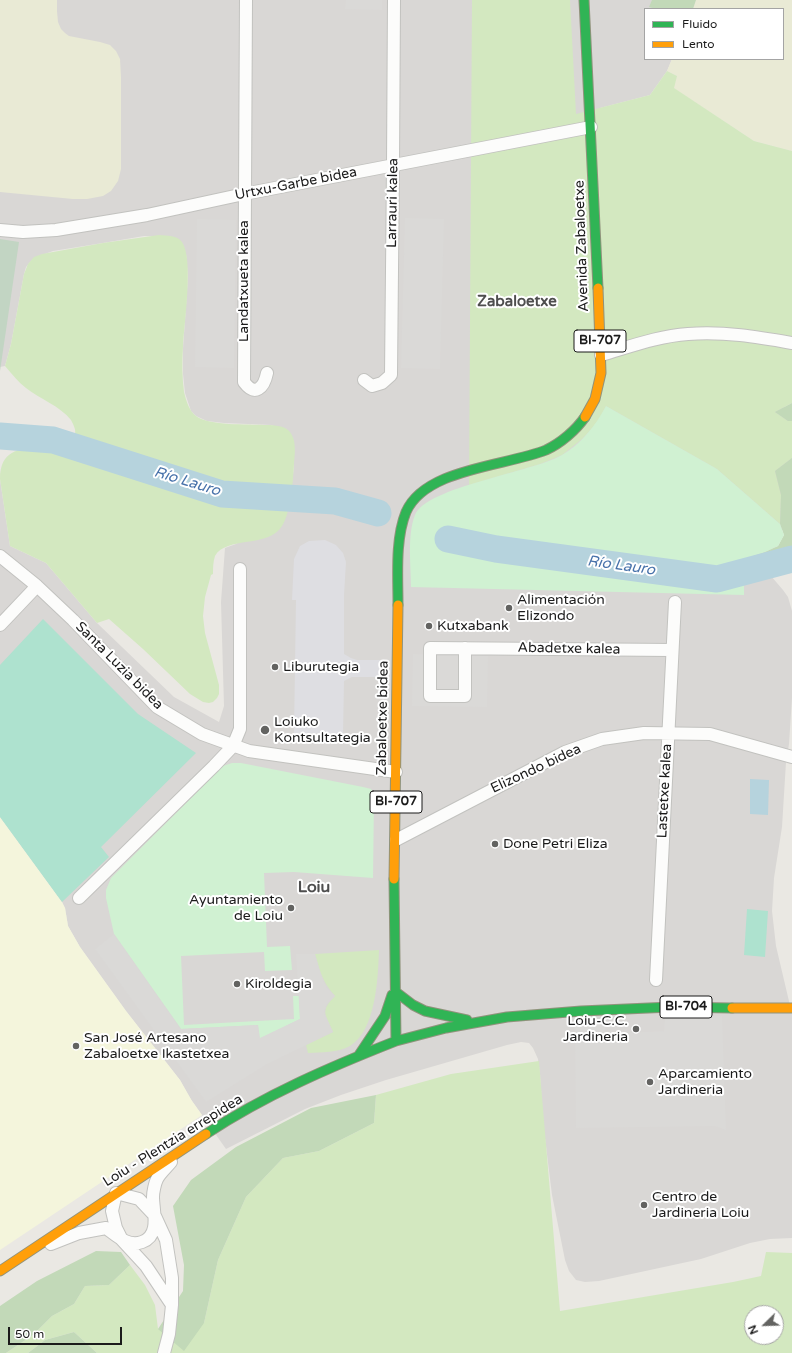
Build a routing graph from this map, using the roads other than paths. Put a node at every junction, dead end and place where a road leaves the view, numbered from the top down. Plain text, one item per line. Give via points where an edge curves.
1 (246, 0) edge
2 (394, 0) edge
3 (584, 0) edge
4 (591, 127) junction
5 (393, 165) junction
6 (244, 194) junction
7 (0, 230) edge
8 (792, 343) edge
9 (601, 355) junction
10 (267, 373) dead end
11 (364, 380) dead end
12 (0, 556) edge
13 (398, 564) joint
14 (240, 569) dead end
15 (37, 586) junction
16 (675, 602) dead end
17 (0, 625) edge
18 (465, 648) junction
19 (672, 650) junction
20 (668, 734) junction
21 (233, 746) junction
22 (786, 756) edge
23 (396, 772) junction
24 (396, 840) junction
25 (79, 898) dead end
26 (656, 980) dead end
27 (395, 989) junction
28 (792, 1008) edge
29 (478, 1022) junction
30 (396, 1041) junction
31 (359, 1055) junction
32 (181, 1149) junction
33 (116, 1193) junction
34 (155, 1216) junction
35 (122, 1240) junction
36 (22, 1255) junction
37 (0, 1270) edge
38 (172, 1305) junction
39 (164, 1353) edge

1 - 6 street, Landatxueta kalea
2 - 5 street, Larrauri kalea
3 - 4 main road, Avenida Zabaloetxe / BI-707
4 - 5 street, Urtxu-Garbe bidea
4 - 9 main road, Avenida Zabaloetxe / BI-707
5 - 6 street, Urtxu-Garbe bidea
5 - 11 street, Larrauri kalea via 391,375 382,384 372,386
6 - 7 street, Urtxu-Garbe bidea via 147,215 56,230
6 - 10 street, Landatxueta kalea via 244,382 248,387 258,390 263,386
8 - 9 street via 733,334 687,334
9 - 13 main road, Avenida Zabaloetxe / BI-707 via 601,375 589,412 579,426 563,439 548,449 473,469 433,484 419,494 404,517
12 - 15 street, Santa Luzia bidea
13 - 23 main road, Zabaloetxe bidea / BI-707
14 - 21 street via 240,729
15 - 17 street
15 - 21 street, Santa Luzia bidea via 157,707 202,734
16 - 19 street, Lastetxe kalea
18 - 18 street, Abadetxe kalea via 430,648 430,696 465,696
18 - 19 street, Abadetxe kalea
19 - 20 street, Lastetxe kalea
20 - 22 street, Elizondo bidea via 710,734
20 - 24 street, Elizondo bidea via 644,733 602,739 565,752
20 - 26 street, Lastetxe kalea
21 - 23 street, Santa Luzia bidea via 249,751
21 - 25 street
23 - 24 main road, Zabaloetxe bidea / BI-707
24 - 27 main road, Zabaloetxe bidea / BI-707
27 - 29 main road via 413,1005 425,1011
27 - 30 main road, Zabaloetxe bidea / BI-707
27 - 31 main road via 385,1016
28 - 29 main road, Loiu - Plentzia errepidea / BI-704 via 671,1007 581,1010
29 - 30 main road, Loiu - Plentzia errepidea / BI-704
30 - 31 main road, Loiu - Plentzia errepidea
31 - 32 main road, Loiu - Plentzia errepidea via 296,1083 224,1122
32 - 33 main road, Loiu - Plentzia errepidea
32 - 34 street via 157,1179 153,1196
33 - 34 street via 139,1199
33 - 35 street via 112,1211
33 - 36 main road, Loiu - Plentzia errepidea
34 - 35 street via 151,1236 132,1244
34 - 38 street via 166,1240 172,1278
35 - 36 street via 106,1228 79,1232
35 - 38 street via 146,1266
36 - 37 main road, Loiu - Plentzia errepidea
38 - 39 street via 170,1334

